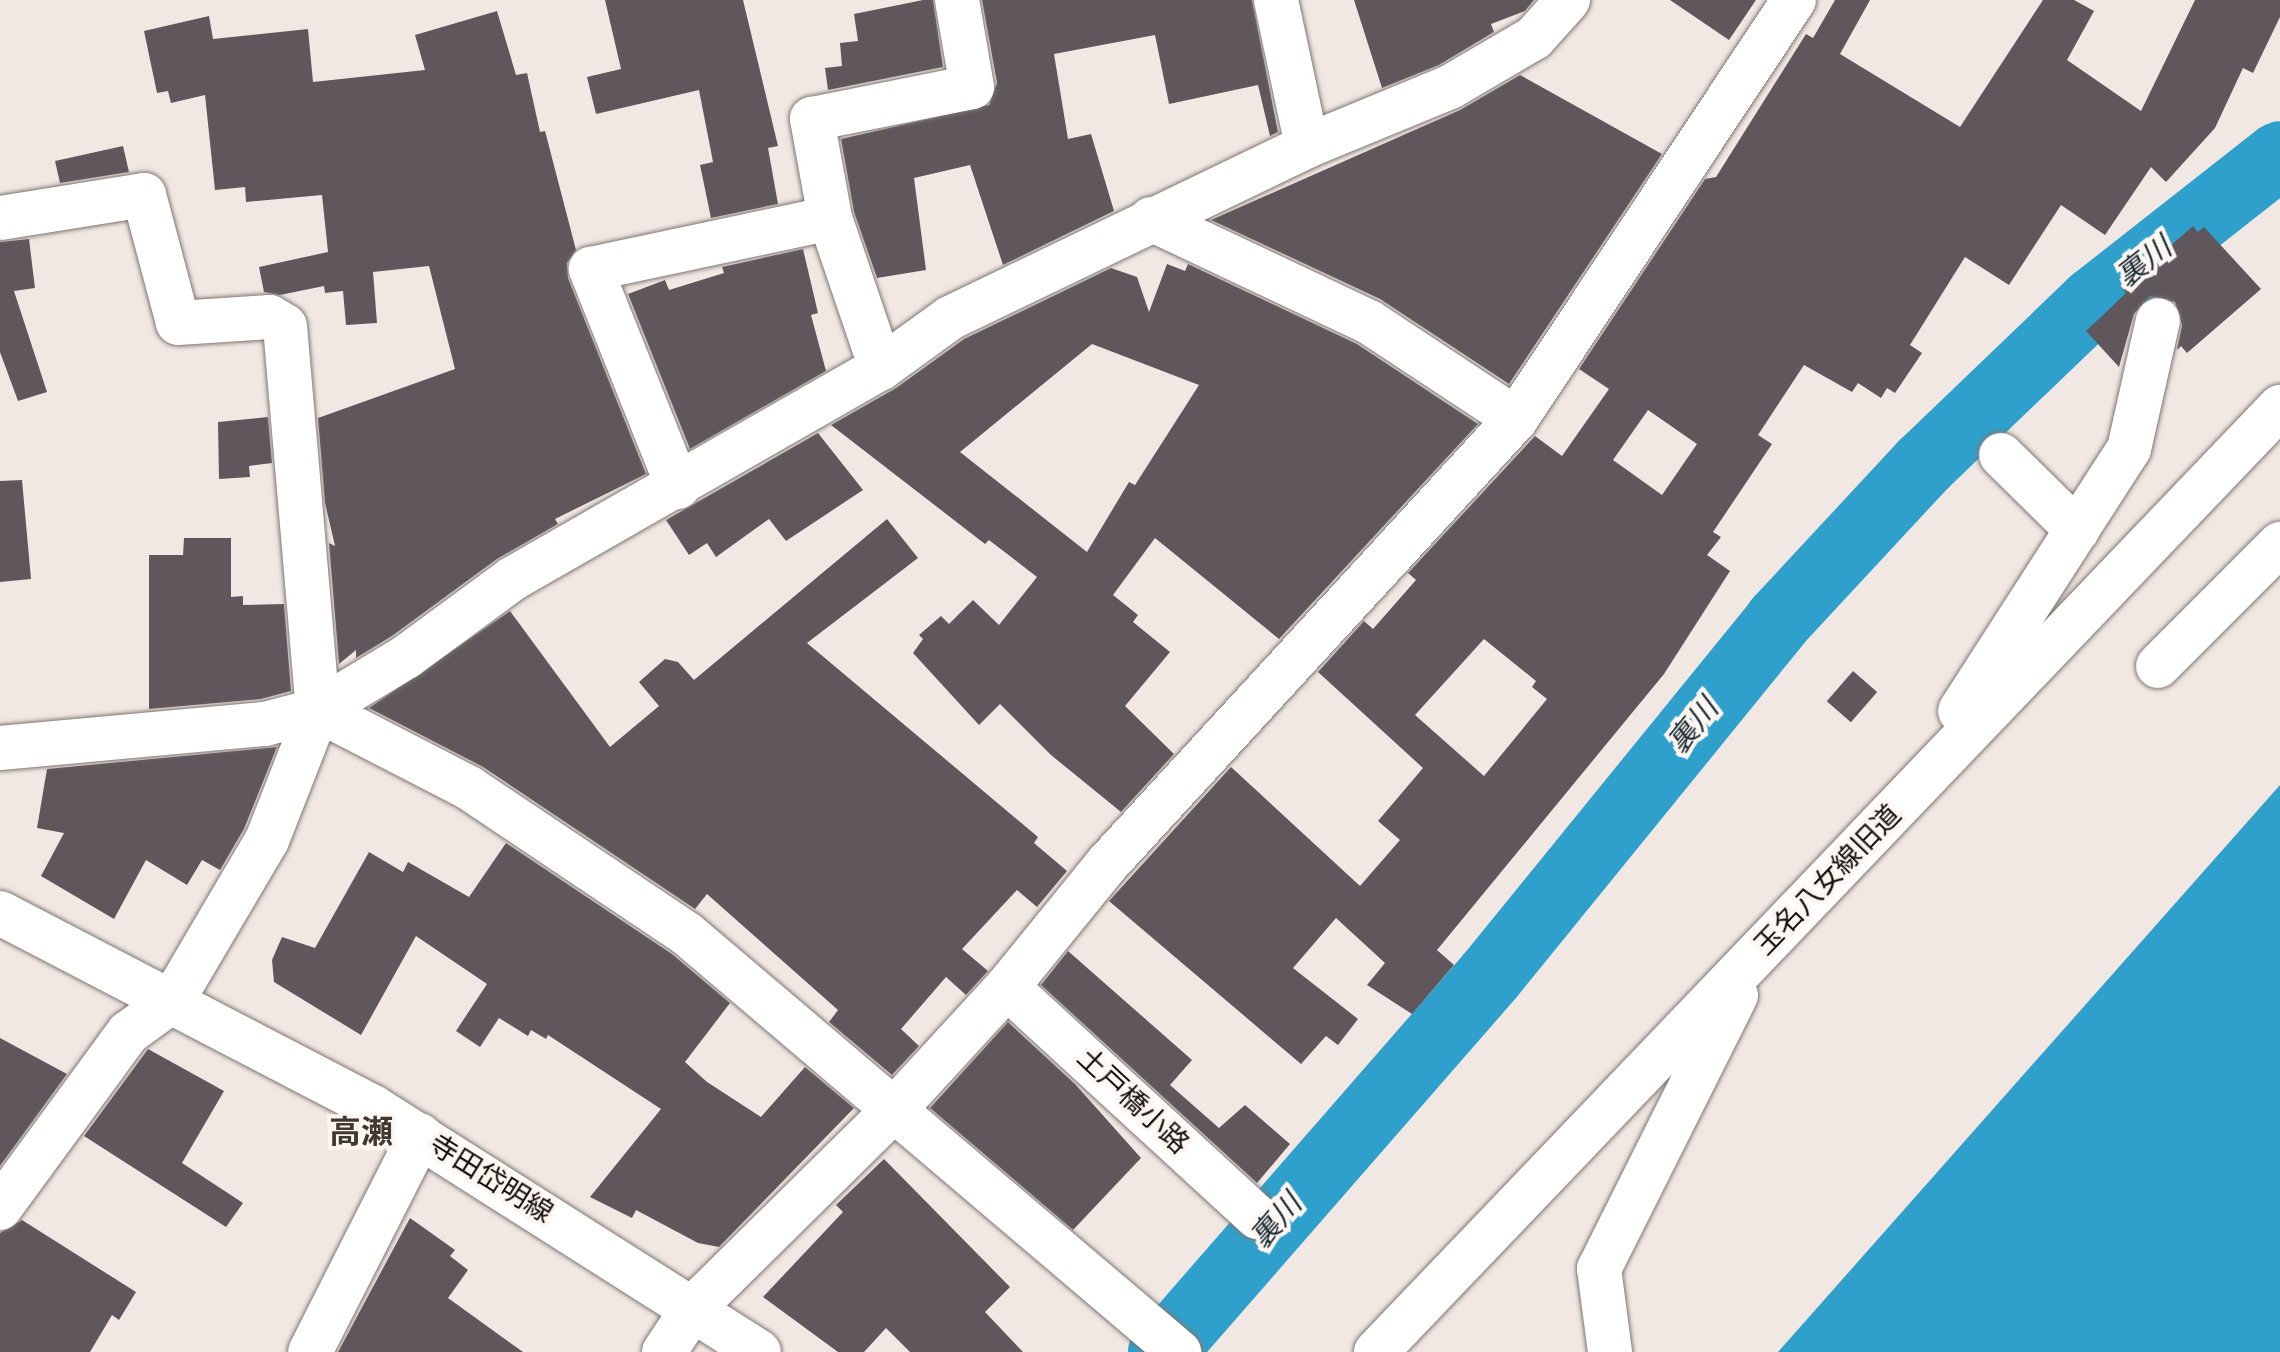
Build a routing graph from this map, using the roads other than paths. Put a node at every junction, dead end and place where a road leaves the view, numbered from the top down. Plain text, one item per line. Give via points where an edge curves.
1 (957, 0) edge
2 (1276, 0) edge
3 (1568, 0) edge
4 (1794, 0) edge
5 (1307, 146) junction
6 (0, 218) edge
7 (830, 218) junction
8 (1151, 219) junction
9 (2158, 320) dead end
10 (881, 368) junction
11 (2280, 407) edge
12 (1516, 419) junction
13 (2001, 455) dead end
14 (678, 487) junction
15 (2077, 530) junction
16 (2280, 544) edge
17 (2158, 666) dead end
18 (318, 710) junction
19 (0, 748) edge
20 (1900, 804) junction
21 (0, 913) edge
22 (1757, 954) junction
23 (1007, 987) junction
24 (172, 1001) junction
25 (892, 1112) junction
26 (420, 1135) junction
27 (0, 1208) edge
28 (1257, 1217) dead end
29 (694, 1307) junction
30 (1167, 1342) edge
31 (310, 1352) edge
32 (664, 1352) edge
33 (759, 1352) edge
34 (1375, 1352) edge
35 (1610, 1352) edge

1 - 7 street via 972,87 812,119
2 - 5 street
3 - 5 street via 1534,38 1450,87
4 - 12 street
5 - 8 street
6 - 18 street via 144,195 178,323 270,317 285,326
7 - 10 street
7 - 14 street via 591,269
8 - 10 street via 950,318
8 - 12 street via 1369,322
9 - 15 street via 2129,449
10 - 14 street
11 - 20 street, 玉名八女線旧道
12 - 23 street via 1107,864
13 - 15 street
14 - 18 street via 512,579 406,657
15 - 20 street
16 - 17 street
18 - 19 street via 265,724
18 - 24 street via 267,840
18 - 25 street via 469,788 687,934
20 - 22 street, 玉名八女線旧道
21 - 24 street, 寺田岱明線
22 - 34 street, 玉名八女線旧道
22 - 35 street via 1599,1269
23 - 25 street
23 - 28 street, 土戸橋小路
24 - 26 street, 寺田岱明線
24 - 27 street via 128,1033
25 - 29 street
25 - 30 street
26 - 29 street, 寺田岱明線
26 - 31 street
29 - 32 street
29 - 33 street, 寺田岱明線

